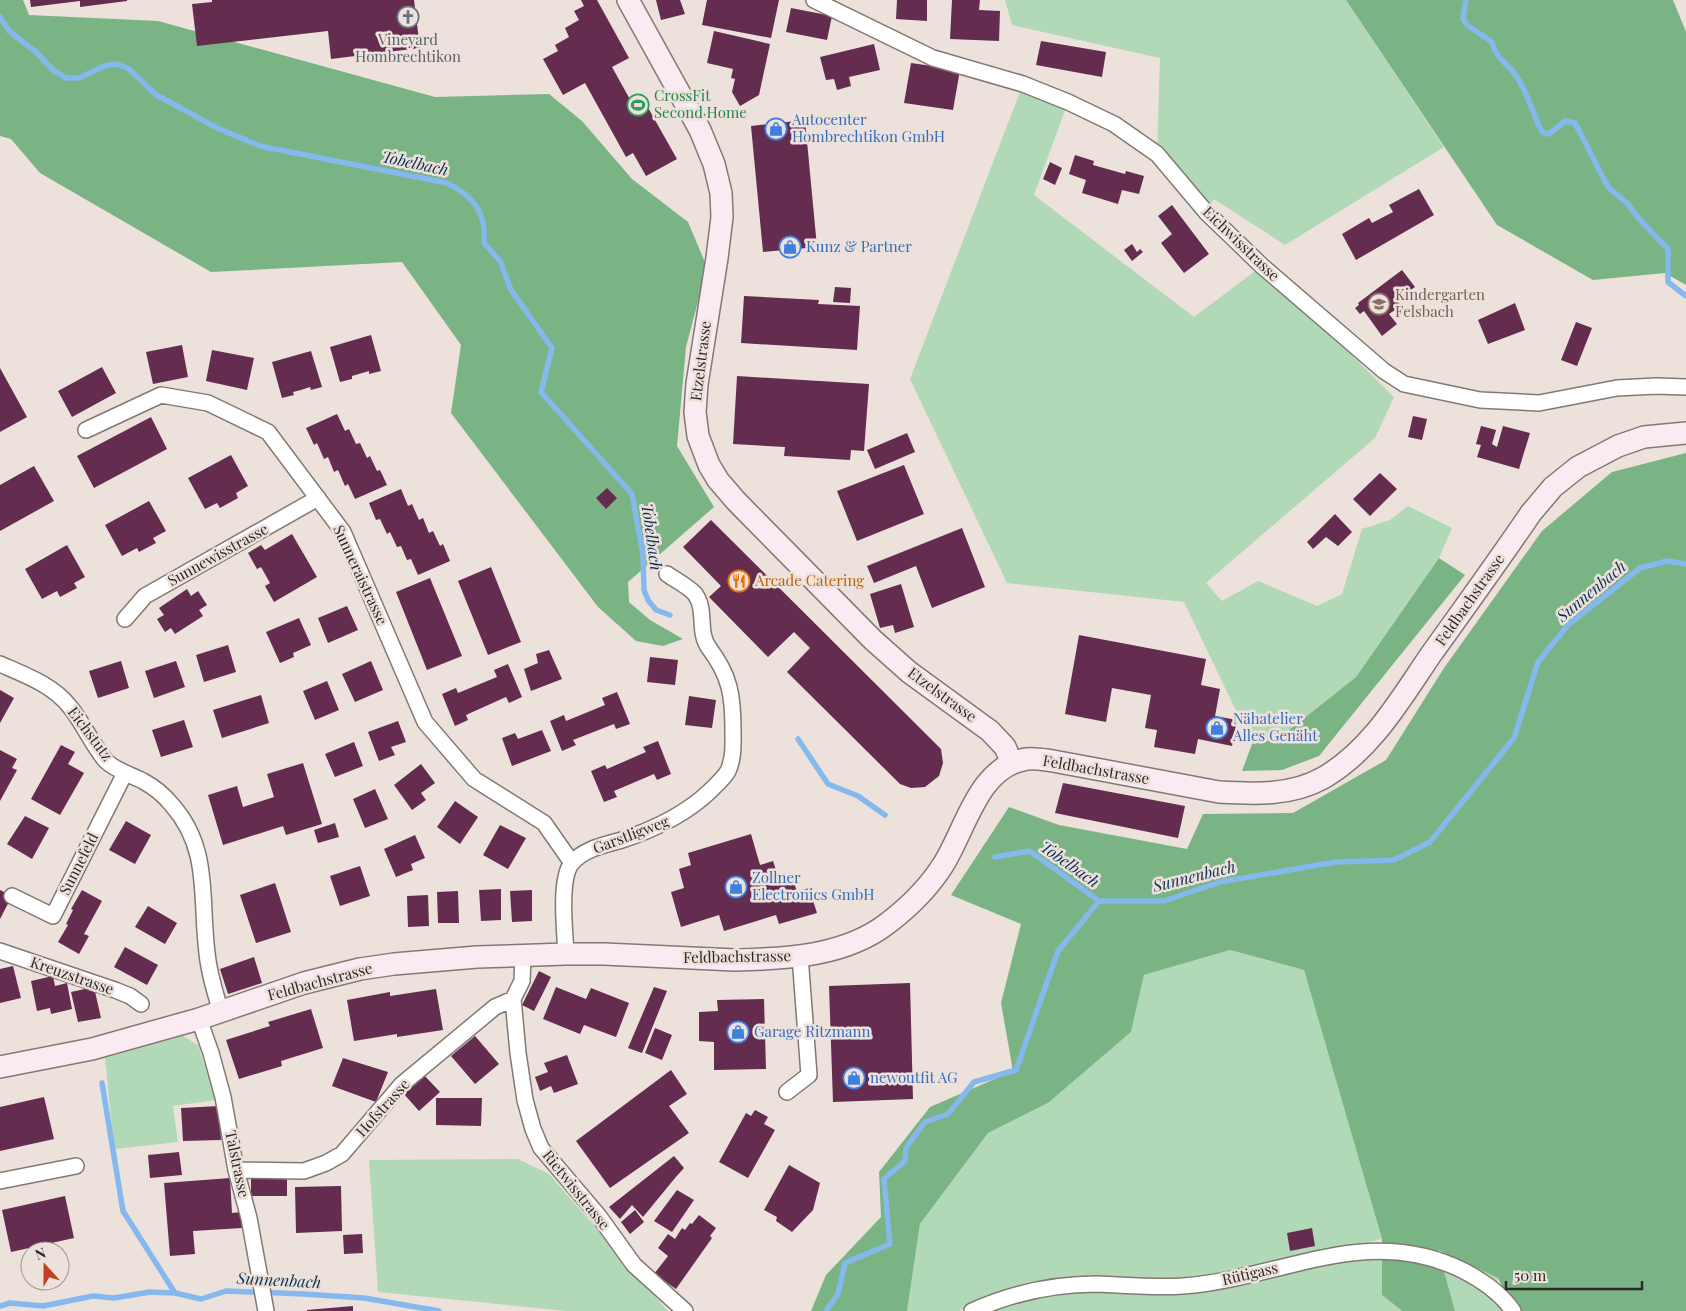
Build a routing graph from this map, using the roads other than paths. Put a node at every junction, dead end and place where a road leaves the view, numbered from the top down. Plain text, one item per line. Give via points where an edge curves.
1 (628, 0) edge
2 (814, 0) edge
3 (1686, 387) edge
4 (86, 430) dead end
5 (1686, 433) edge
6 (318, 498) junction
7 (667, 574) dead end
8 (125, 619) dead end
9 (0, 664) edge
10 (1012, 763) junction
11 (125, 773) junction
12 (572, 863) junction
13 (12, 896) dead end
14 (0, 951) edge
15 (566, 954) junction
16 (523, 955) junction
17 (800, 956) junction
18 (513, 999) junction
19 (141, 1004) dead end
20 (221, 1012) junction
21 (199, 1019) junction
22 (0, 1067) edge
23 (787, 1092) dead end
24 (76, 1166) dead end
25 (236, 1170) junction
26 (0, 1182) edge
27 (264, 1300) edge
28 (685, 1311) edge
29 (972, 1311) edge
30 (1513, 1311) edge

1 - 10 main road, Etzelstrasse via 700,130 714,164 721,193 722,217 696,402 698,436 709,465 736,501 873,640 908,672 990,731 1005,747
2 - 3 street, Eichwisstrasse via 933,58 1023,84 1114,124 1156,154 1206,212 1262,266 1384,371 1404,384 1480,400 1538,403 1617,388
4 - 6 street, Sunneraistrasse via 161,395 208,402 268,432
5 - 10 main road, Feldbachstrasse via 1644,437 1618,446 1578,468 1553,487 1531,513 1381,726 1347,763 1322,779 1274,793 1247,794 1219,792 1039,759
6 - 8 street, Sunnewisstrasse via 145,596
6 - 12 street, Sunneraistrasse via 343,532 425,722 474,780 544,823
7 - 12 street, Garstligweg via 694,593 702,612 706,644 727,678 733,704 730,764 715,786 678,816 650,830 594,848
9 - 11 street, Eichstutz via 59,695 108,763
10 - 17 main road, Feldbachstrasse via 997,772 978,794 943,865 908,906 867,937 848,945
11 - 13 street, Sunnefeld via 53,916
11 - 20 street, Eichstutz via 160,792 185,823 194,842 203,880 207,952
12 - 15 street via 564,883
14 - 19 street, Kreuzstrasse via 115,990
15 - 16 main road, Feldbachstrasse
15 - 17 main road, Feldbachstrasse via 735,960
16 - 18 street, Rietwisstrasse via 522,981
16 - 20 main road, Feldbachstrasse via 423,961 360,969 304,983
17 - 23 street via 809,1075
18 - 25 street, Hofstrasse via 495,1007 401,1085 342,1154 326,1164 304,1171
18 - 28 street, Rietwisstrasse via 525,1100 532,1129 541,1148 598,1215 634,1265
20 - 21 main road, Feldbachstrasse
21 - 22 main road, Feldbachstrasse via 92,1050
21 - 25 street, Talstrasse via 223,1097
24 - 26 street
25 - 27 street, Talstrasse via 249,1218
29 - 30 street, Rütigass via 1014,1296 1055,1288 1090,1284 1184,1286 1309,1261 1387,1250 1426,1256 1471,1275 1497,1293

